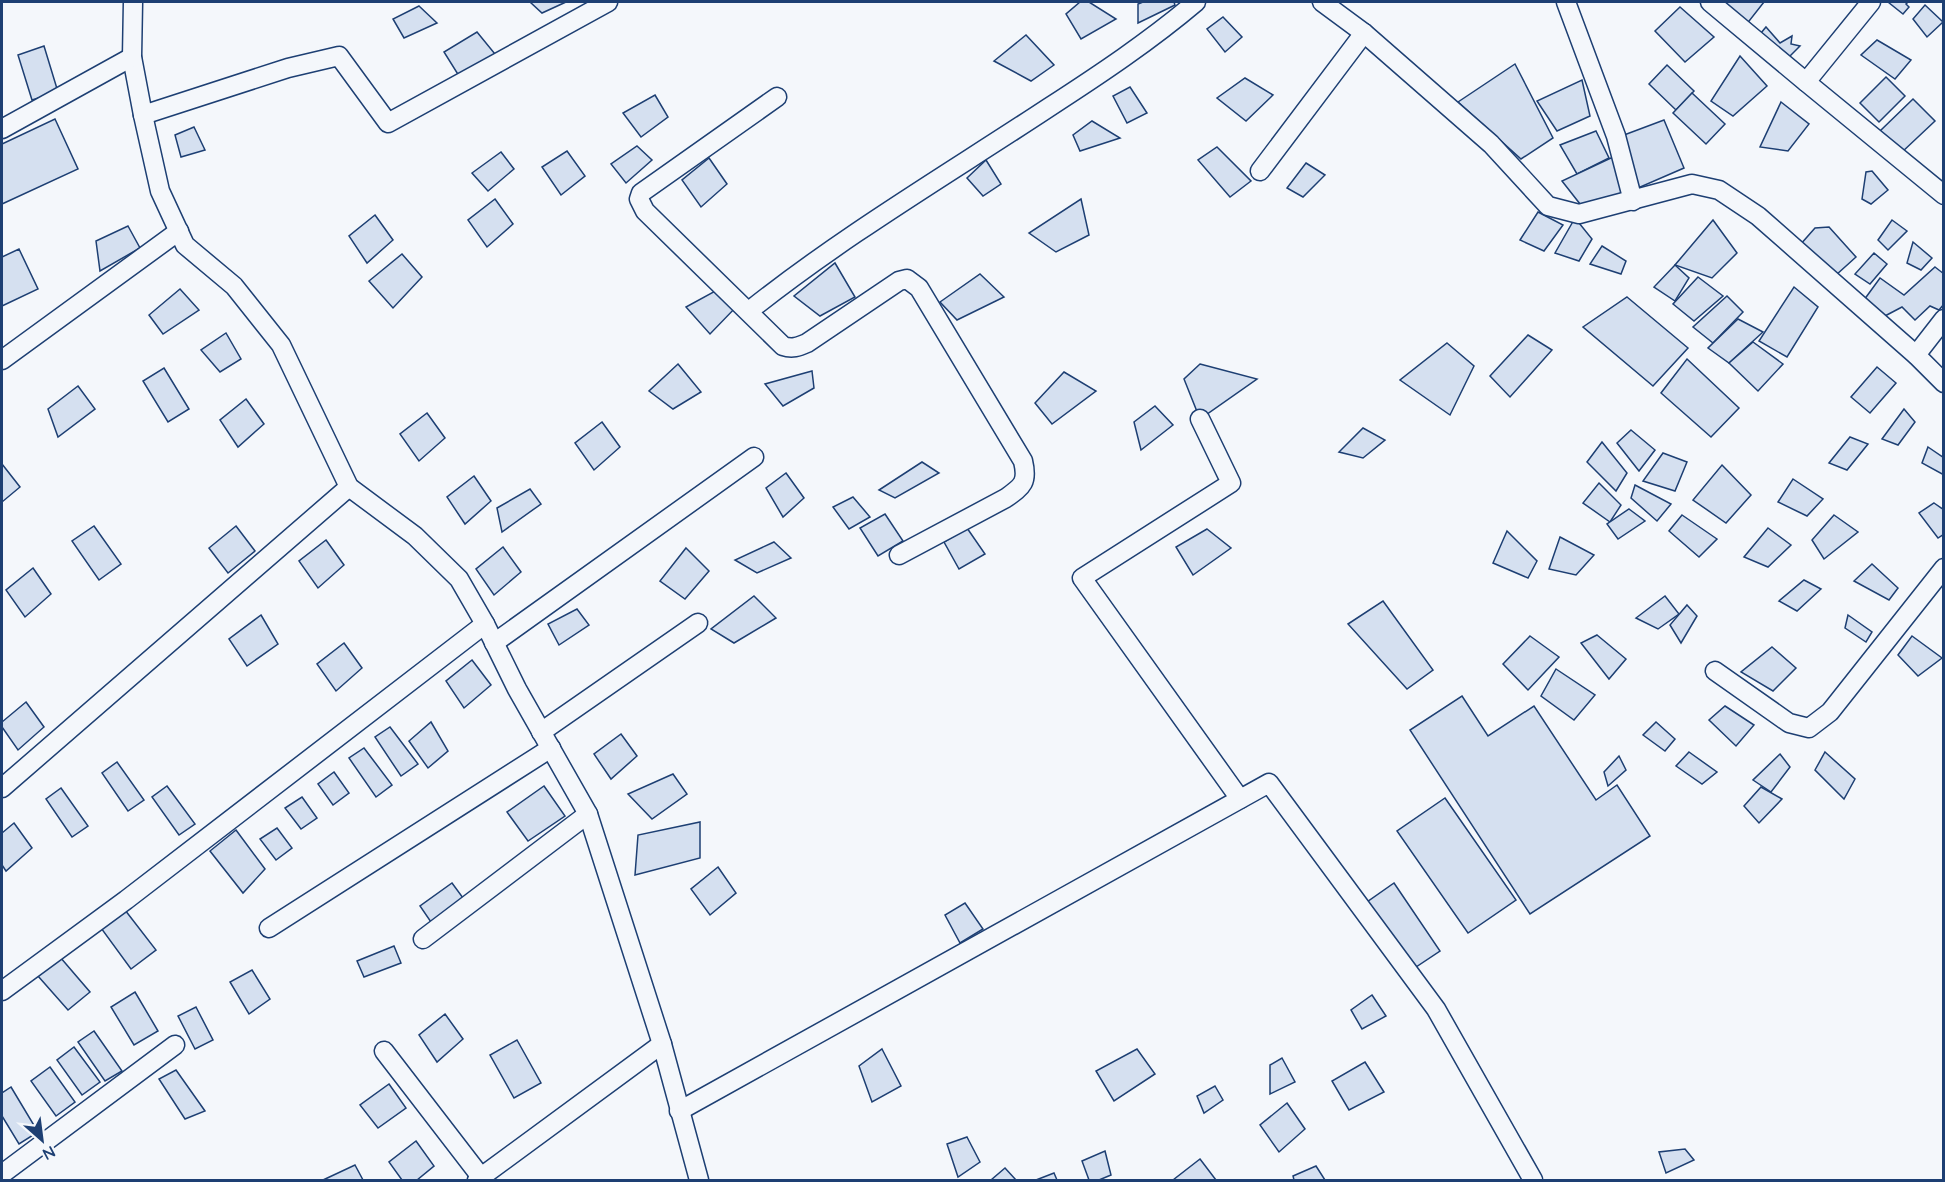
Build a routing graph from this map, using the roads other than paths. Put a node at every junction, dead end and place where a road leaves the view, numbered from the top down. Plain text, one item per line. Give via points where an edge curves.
1 (133, 2) edge
2 (608, 2) edge
3 (1196, 2) edge
4 (1322, 2) edge
5 (1566, 2) edge
6 (1710, 2) edge
7 (1871, 2) edge
8 (1364, 33) junction
9 (132, 57) junction
10 (1806, 82) junction
11 (777, 97) dead end
12 (143, 115) junction
13 (2, 129) edge
14 (1260, 171) dead end
15 (1944, 195) edge
16 (1633, 201) junction
17 (179, 231) junction
18 (749, 311) junction
19 (1944, 319) edge
20 (1916, 355) junction
21 (2, 360) edge
22 (1944, 383) edge
23 (1200, 419) dead end
24 (754, 457) dead end
25 (349, 488) junction
26 (900, 555) dead end
27 (1944, 568) edge
28 (699, 623) dead end
29 (485, 624) junction
30 (494, 643) junction
31 (1714, 671) dead end
32 (541, 732) junction
33 (550, 748) junction
34 (2, 788) edge
35 (1240, 799) junction
36 (588, 814) junction
37 (269, 928) dead end
38 (423, 939) dead end
39 (2, 991) edge
40 (662, 1044) junction
41 (175, 1045) dead end
42 (384, 1051) dead end
43 (679, 1111) junction
44 (2, 1174) edge
45 (479, 1179) edge
46 (699, 1180) edge
47 (1533, 1180) edge

1 - 9 street
2 - 12 street via 388,123 339,56 288,68
3 - 18 street via 1167,27 795,275
4 - 8 street
5 - 16 street via 1616,136
6 - 10 street
7 - 10 street
8 - 14 street
8 - 16 street via 1491,144 1548,206 1579,214
9 - 12 street
9 - 13 street
10 - 15 street
11 - 18 street via 639,197 645,211
12 - 17 street via 160,190
16 - 20 street via 1692,184 1719,190 1758,216
17 - 21 street
17 - 25 street via 185,245 234,286 281,345
18 - 26 street via 783,346 794,348 899,281 907,279 919,288 1023,461 1026,473 1025,481 1006,498
19 - 20 street
20 - 22 street
23 - 35 street via 1231,483 1082,578
24 - 30 street
25 - 29 street via 415,536 452,572
25 - 34 street
27 - 31 street via 1830,712 1809,728 1789,723
28 - 32 street
29 - 30 street
29 - 39 street
30 - 32 street
32 - 33 street
33 - 36 street
33 - 37 street
35 - 43 street
35 - 47 street via 1269,783 1436,1009
36 - 38 street
36 - 40 street
40 - 43 street
40 - 45 street
41 - 44 street
42 - 45 street
43 - 46 street

